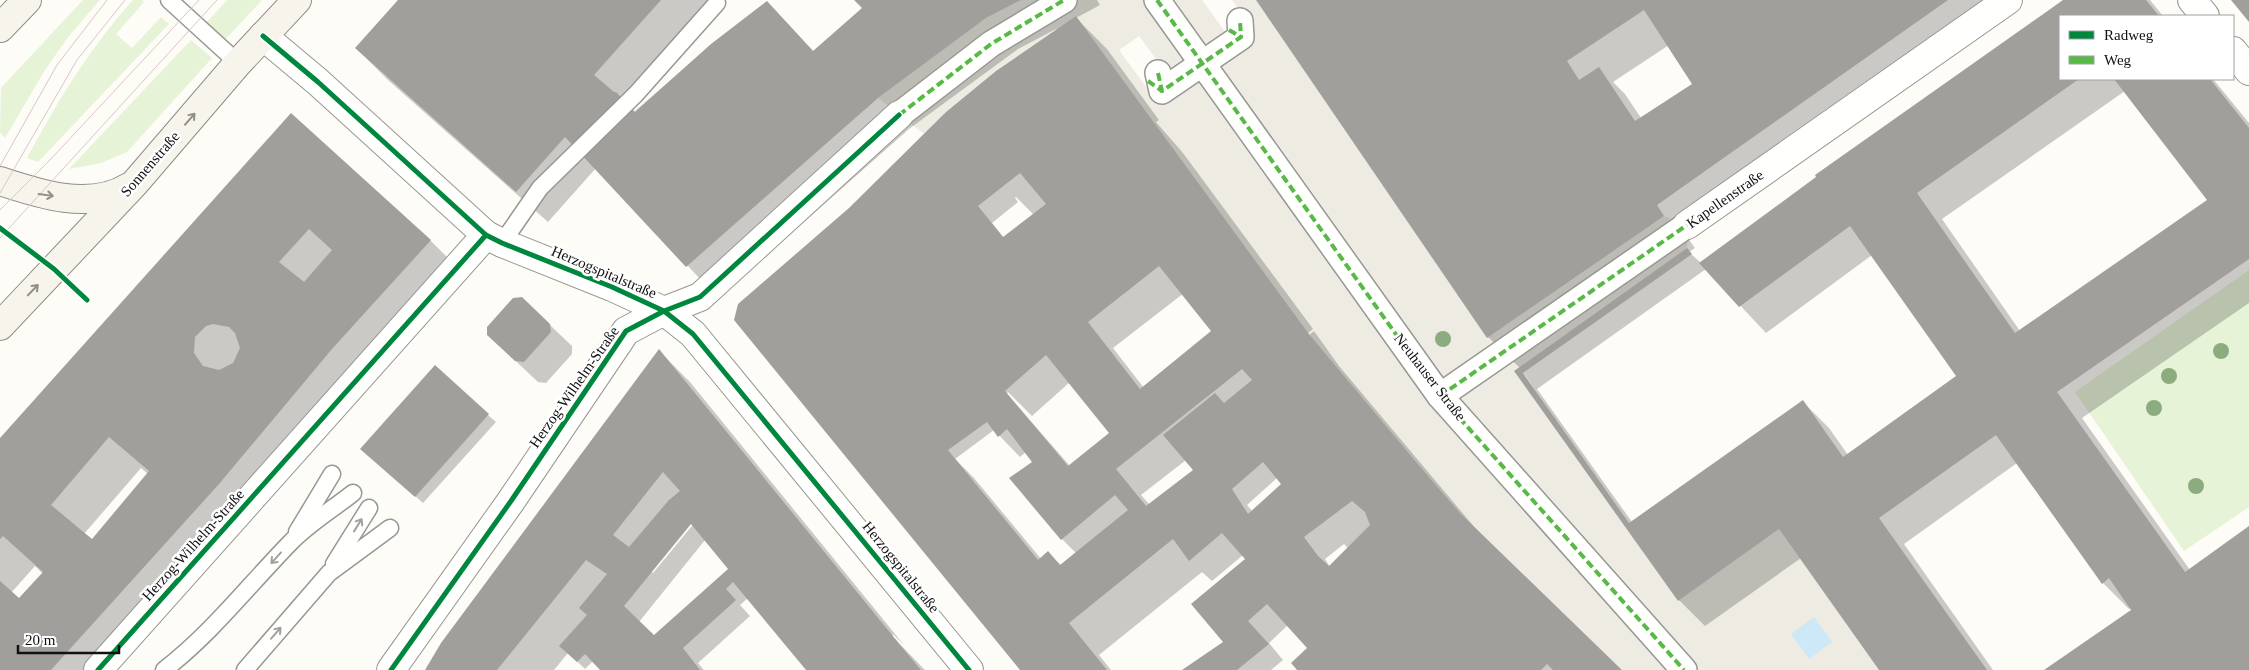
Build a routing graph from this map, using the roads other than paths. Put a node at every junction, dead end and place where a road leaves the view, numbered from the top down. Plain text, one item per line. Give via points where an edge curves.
1 (26, 0) edge
2 (170, 0) edge
3 (297, 0) edge
4 (1064, 0) edge
5 (1157, 0) edge
6 (2008, 0) edge
7 (2192, 0) edge
8 (717, 3) dead end
9 (2204, 15) edge
10 (0, 28) edge
11 (1236, 29) dead end
12 (262, 36) junction
13 (2234, 52) edge
14 (238, 63) junction
15 (1202, 63) junction
16 (2249, 71) edge
17 (1156, 82) dead end
18 (899, 115) joint
19 (0, 181) edge
20 (135, 183) junction
21 (1687, 225) joint
22 (494, 239) junction
23 (664, 311) junction
24 (0, 326) edge
25 (1440, 396) junction
26 (332, 474) dead end
27 (353, 493) dead end
28 (370, 508) dead end
29 (390, 528) dead end
30 (292, 541) junction
31 (329, 573) junction
32 (98, 670) edge
33 (164, 670) edge
34 (245, 670) edge
35 (391, 670) edge
36 (969, 670) edge
37 (1684, 670) edge

1 - 10 main road
2 - 14 lane
3 - 12 main road, Sonnenstraße
4 - 18 street, Herzog-Wilhelm-Straße via 991,44
5 - 15 street, Neuhauser Straße
6 - 21 street, Kapellenstraße
7 - 9 street
8 - 22 lane via 636,94 540,188
11 - 15 street
12 - 14 main road, Sonnenstraße
12 - 22 street, Herzogspitalstraße
13 - 16 street
20 -> 14 main road, Sonnenstraße
15 - 17 street
15 - 25 street, Neuhauser Straße
18 - 23 street, Herzog-Wilhelm-Straße via 700,296
19 -> 20 main road via 39,194 79,199 107,196
24 -> 20 main road, Sonnenstraße
21 - 25 street, Kapellenstraße
22 - 23 street, Herzogspitalstraße
22 - 32 street, Herzog-Wilhelm-Straße
23 - 35 street, Herzog-Wilhelm-Straße via 626,331
23 - 36 street, Herzogspitalstraße via 694,334
25 - 37 street, Neuhauser Straße
26 - 30 lane
27 - 30 lane
31 -> 28 lane
29 - 31 lane
30 -> 33 lane via 210,631
34 -> 31 lane

